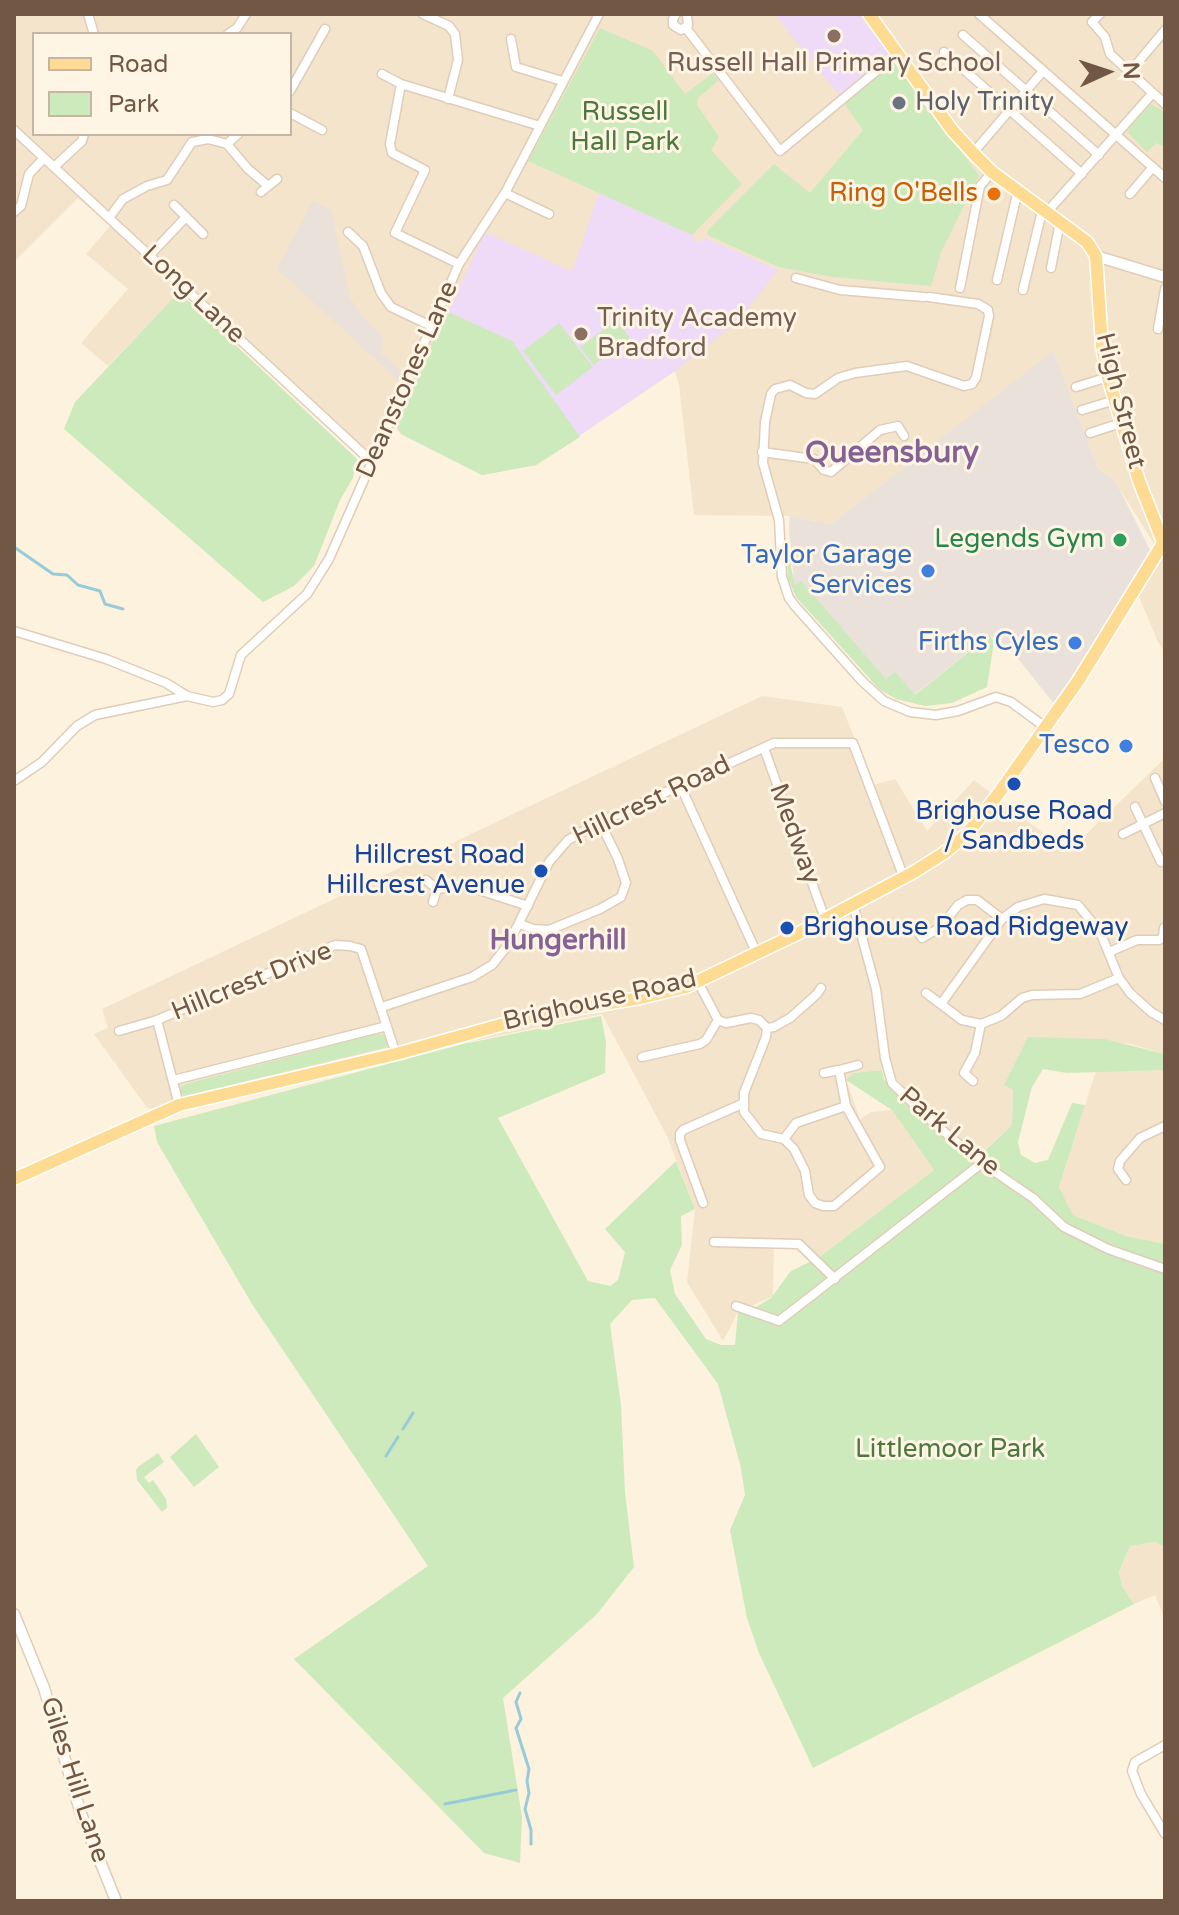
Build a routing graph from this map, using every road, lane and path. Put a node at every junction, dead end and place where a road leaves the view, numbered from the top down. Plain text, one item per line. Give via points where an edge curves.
1 (246, 14) edge
2 (423, 14) edge
3 (599, 14) edge
4 (676, 14) edge
5 (687, 14) edge
6 (869, 14) edge
7 (1100, 14) edge
8 (981, 16) edge
9 (686, 28) junction
10 (325, 29) dead end
11 (1165, 30) edge
12 (231, 32) edge
13 (963, 35) dead end
14 (511, 39) dead end
15 (944, 52) dead end
16 (897, 54) junction
17 (1043, 71) junction
18 (1130, 72) junction
19 (382, 74) dead end
20 (562, 81) junction
21 (401, 84) junction
22 (292, 87) edge
23 (1026, 91) junction
24 (1152, 94) junction
25 (448, 99) junction
26 (1165, 104) edge
27 (1009, 110) junction
28 (292, 114) edge
29 (540, 126) junction
30 (14, 130) edge
31 (322, 130) dead end
32 (1116, 135) junction
33 (83, 136) edge
34 (236, 136) edge
35 (227, 144) junction
36 (973, 153) junction
37 (1099, 155) junction
38 (44, 158) junction
39 (54, 167) junction
40 (1153, 167) junction
41 (992, 172) junction
42 (1082, 174) junction
43 (1165, 178) edge
44 (277, 179) dead end
45 (1018, 190) junction
46 (505, 193) junction
47 (1130, 194) dead end
48 (174, 205) dead end
49 (1045, 209) junction
50 (14, 212) edge
51 (549, 214) dead end
52 (186, 217) junction
53 (109, 218) junction
54 (1061, 221) junction
55 (348, 232) dead end
56 (203, 234) dead end
57 (150, 255) junction
58 (1096, 256) junction
59 (459, 264) junction
60 (1051, 268) dead end
61 (1165, 277) edge
62 (796, 278) dead end
63 (997, 280) dead end
64 (960, 288) dead end
65 (1165, 289) edge
66 (1023, 290) dead end
67 (433, 327) junction
68 (1158, 329) dead end
69 (1108, 377) junction
70 (1076, 387) dead end
71 (1115, 400) junction
72 (1082, 410) dead end
73 (901, 416) dead end
74 (1121, 423) junction
75 (898, 426) junction
76 (1090, 433) dead end
77 (904, 436) dead end
78 (762, 452) junction
79 (371, 461) junction
80 (1164, 543) edge
81 (14, 631) edge
82 (187, 696) junction
83 (1045, 727) junction
84 (764, 748) junction
85 (1155, 778) dead end
86 (14, 781) edge
87 (680, 785) junction
88 (1165, 801) edge
89 (1135, 807) dead end
90 (1165, 813) edge
91 (600, 822) junction
92 (1143, 824) junction
93 (1123, 834) dead end
94 (1161, 862) dead end
95 (904, 878) junction
96 (426, 880) dead end
97 (437, 889) junction
98 (433, 902) dead end
99 (853, 904) junction
100 (528, 906) junction
101 (825, 919) junction
102 (1002, 919) junction
103 (520, 924) junction
104 (916, 928) dead end
105 (1164, 928) edge
106 (1109, 952) junction
107 (757, 954) junction
108 (1119, 978) junction
109 (698, 982) junction
110 (926, 993) dead end
111 (820, 994) dead end
112 (941, 1004) junction
113 (382, 1007) junction
114 (157, 1020) junction
115 (718, 1020) junction
116 (1165, 1020) edge
117 (981, 1024) junction
118 (387, 1026) junction
119 (767, 1028) junction
120 (119, 1031) dead end
121 (396, 1054) junction
122 (642, 1057) dead end
123 (858, 1065) dead end
124 (839, 1070) junction
125 (824, 1073) dead end
126 (174, 1080) junction
127 (973, 1081) dead end
128 (744, 1103) junction
129 (179, 1105) junction
130 (846, 1106) junction
131 (1165, 1126) edge
132 (784, 1139) junction
133 (982, 1163) junction
134 (14, 1179) edge
135 (1126, 1180) dead end
136 (703, 1203) dead end
137 (714, 1242) dead end
138 (1165, 1269) edge
139 (835, 1279) junction
140 (736, 1306) dead end
141 (14, 1614) edge
142 (1165, 1745) edge
143 (1165, 1834) edge
144 (116, 1901) edge

1 - 12 street
2 - 25 street via 455,34 458,60
3 - 20 street, Deanstones Lane
4 - 9 street via 674,26
5 - 9 street
6 - 16 main road
7 - 18 street via 1092,22 1110,54
8 - 17 street
9 - 16 street via 780,151
10 - 22 street
11 - 18 street
13 - 23 street
14 - 20 street via 516,67
15 - 27 street
16 - 36 main road
17 - 23 street
17 - 32 street
18 - 24 street
19 - 21 street
20 - 29 street, Deanstones Lane
21 - 25 street
21 - 59 street via 392,153 425,170 395,233
23 - 27 street
23 - 37 street
24 - 26 street
24 - 32 street
25 - 29 street
27 - 36 street
27 - 42 street
28 - 31 street
29 - 46 street, Deanstones Lane
30 - 38 street, Long Lane
32 - 37 street
32 - 40 street
33 - 39 street
34 - 35 street
35 - 44 street via 264,189
35 - 53 street via 192,142 167,180 123,199
36 - 41 main road
37 - 42 street
38 - 39 street, Long Lane
38 - 50 street via 29,174 21,206
39 - 53 street, Long Lane
40 - 43 street
40 - 47 street
41 - 45 main road
41 - 64 street via 980,186
42 - 49 street
45 - 49 main road
45 - 63 street
46 - 51 street
46 - 59 street, Deanstones Lane
48 - 52 street
49 - 54 main road
49 - 66 street
52 - 56 street
52 - 57 street
53 - 57 street, Long Lane
54 - 58 main road
54 - 60 street
55 - 67 street via 363,246 391,307
57 - 79 street, Long Lane
58 - 61 street
58 - 69 main road, High Street
59 - 67 street, Deanstones Lane
62 - 78 street via 840,290 978,304 989,316 972,384 964,386 907,366 838,378 815,394 782,386 768,403
65 - 68 street
67 - 79 street, Deanstones Lane
69 - 70 street
69 - 71 main road, High Street
71 - 72 street
71 - 74 main road, High Street
73 - 75 street
74 - 76 street
74 - 80 main road, High Street
75 - 77 street
75 - 78 street via 880,430 831,472 814,459
78 - 83 street via 779,520 782,577 789,598 862,681 884,701 910,712 936,715 996,697
79 - 82 street, Deanstones Lane via 329,559 307,594 241,655 229,694 213,702
80 - 83 main road, Brighouse Road
81 - 82 street via 106,659
82 - 86 street via 95,715
83 - 95 main road, Brighouse Road via 967,834
84 - 87 street, Hillcrest Road
84 - 95 street, Hillcrest Road via 774,743 853,743
84 - 101 street, Medway
85 - 88 street
87 - 91 street, Hillcrest Road
87 - 107 street
89 - 92 street
90 - 92 street
91 - 100 street, Hillcrest Road via 568,840 549,862
91 - 103 street via 626,883 621,897 549,930
92 - 93 street
92 - 94 street
95 - 99 main road, Brighouse Road
96 - 97 street
97 - 98 street
97 - 100 street via 464,885
99 - 101 main road, Brighouse Road
99 - 133 street, Park Lane via 876,989 892,1083
100 - 103 street, Hillcrest Road
101 - 107 main road, Brighouse Road
102 - 104 street via 977,900 967,900 922,938
102 - 106 street via 1032,902 1069,902 1078,905 1100,932
102 - 112 street
103 - 113 street, Hillcrest Road via 492,965 472,977
105 - 106 street via 1159,940 1137,940
106 - 108 street
107 - 109 main road, Brighouse Road
108 - 116 street via 1141,1004
108 - 117 street via 1080,994 1022,998
109 - 115 street
109 - 121 main road, Brighouse Road via 486,1027
110 - 112 street
111 - 119 street via 790,1018
112 - 117 street via 962,1020
113 - 114 street, Hillcrest Drive via 361,949 335,945
113 - 118 street, Hillcrest Drive
114 - 120 street, Hillcrest Drive
114 - 126 street, Hillcrest Drive
115 - 119 street via 751,1018
115 - 122 street via 700,1044
117 - 127 street via 964,1073
118 - 121 street, Hillcrest Drive
118 - 126 street
119 - 128 street
121 - 129 main road, Brighouse Road
123 - 124 street
124 - 125 street
124 - 130 street
126 - 129 street, Hillcrest Drive
128 - 132 street via 744,1112 761,1134
128 - 136 street via 680,1134
129 - 134 main road, Brighouse Road
130 - 132 street via 796,1123
130 - 132 street via 880,1167 834,1206 815,1203 809,1195 805,1171
131 - 135 street via 1140,1138 1120,1161 1118,1169
133 - 138 street, Park Lane via 1064,1227
133 - 139 street
137 - 139 street via 799,1244
139 - 140 street via 779,1321
141 - 144 street, Giles Hill Lane
142 - 143 street via 1135,1762 1132,1771

